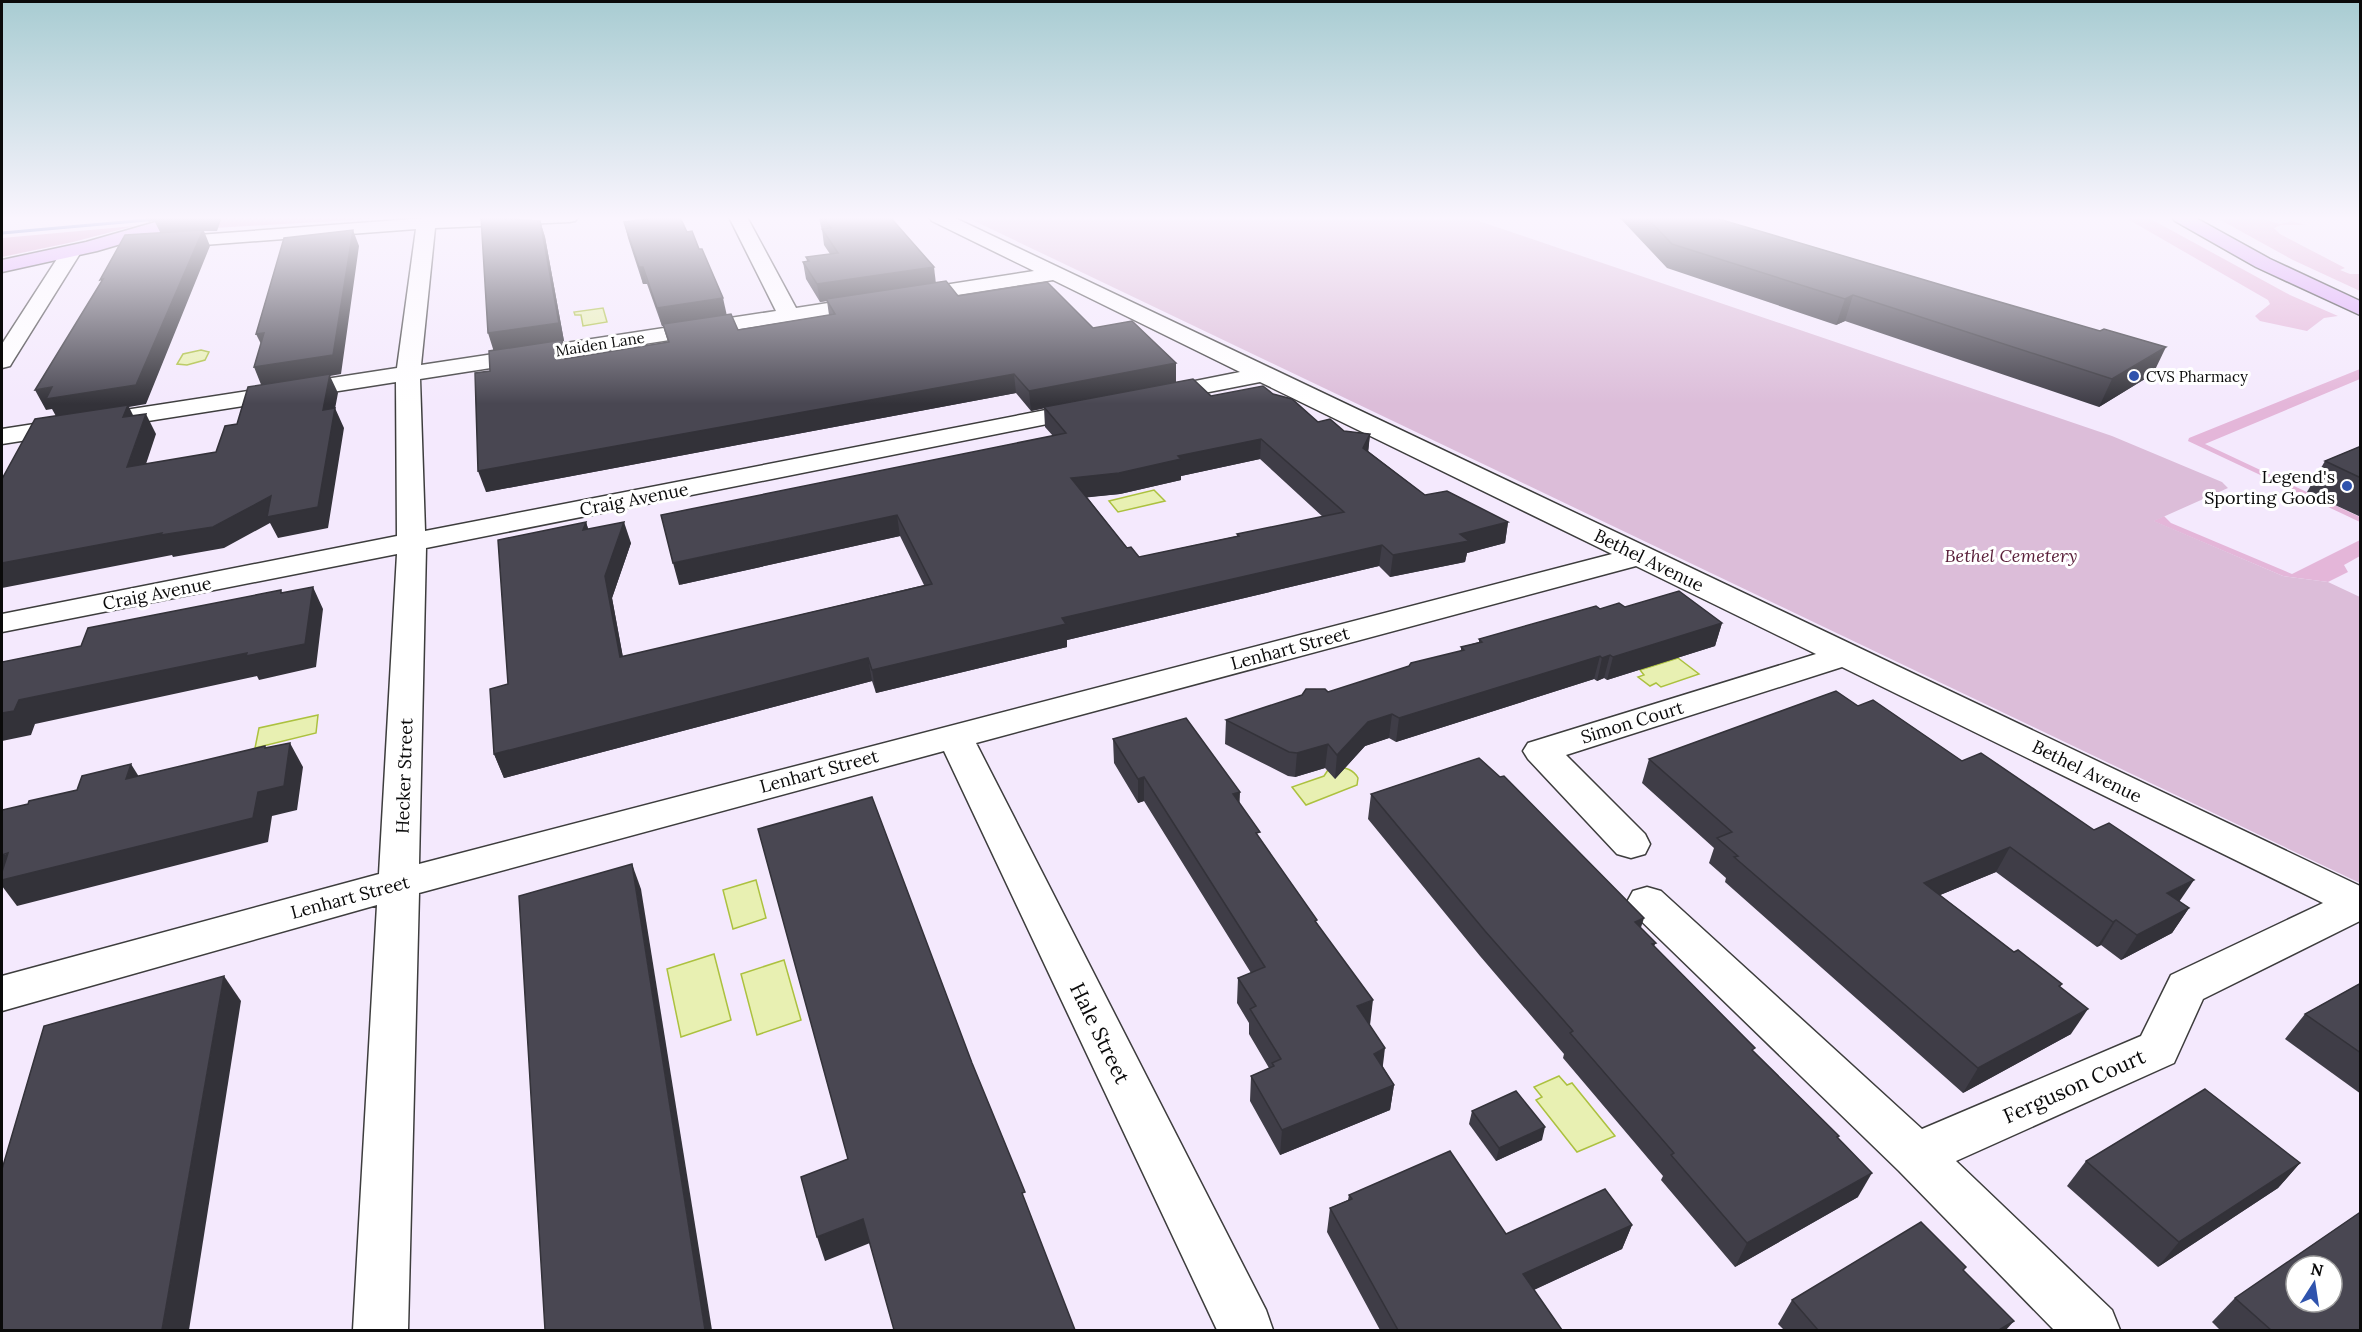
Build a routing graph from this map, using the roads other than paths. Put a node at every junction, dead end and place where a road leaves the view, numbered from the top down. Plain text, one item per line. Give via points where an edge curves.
1 (54, 279) edge
2 (419, 279) edge
3 (770, 279) edge
4 (1022, 279) edge
5 (1066, 279) edge
6 (2297, 279) edge
7 (2361, 309) edge
8 (789, 315) junction
9 (2, 361) edge
10 (408, 374) junction
11 (1266, 374) junction
12 (2, 436) edge
13 (413, 543) junction
14 (1639, 556) junction
15 (2, 623) edge
16 (1847, 655) junction
17 (954, 735) junction
18 (1631, 844) dead end
19 (400, 884) junction
20 (1647, 902) dead end
21 (2360, 903) edge
22 (2, 993) edge
23 (1916, 1155) junction
24 (380, 1330) edge
25 (1246, 1330) edge
26 (2092, 1330) edge

1 - 9 street
2 - 10 street, Hecker Street
3 - 8 street
4 - 8 street, Maiden Lane
5 - 11 street, Bethel Avenue
6 - 7 street
8 - 10 street, Maiden Lane
10 - 12 street, Maiden Lane
10 - 13 street, Hecker Street
11 - 13 street, Craig Avenue
11 - 14 street, Bethel Avenue
13 - 15 street, Craig Avenue
13 - 19 street, Hecker Street
14 - 16 street, Bethel Avenue
14 - 17 street, Lenhart Street
16 - 18 street, Simon Court via 1541,751
16 - 21 street, Bethel Avenue
17 - 19 street, Lenhart Street
17 - 25 street, Hale Street
19 - 22 street, Lenhart Street
19 - 24 street, Hecker Street
20 - 23 street
21 - 23 street, Ferguson Court via 2186,987 2158,1049
23 - 26 street

